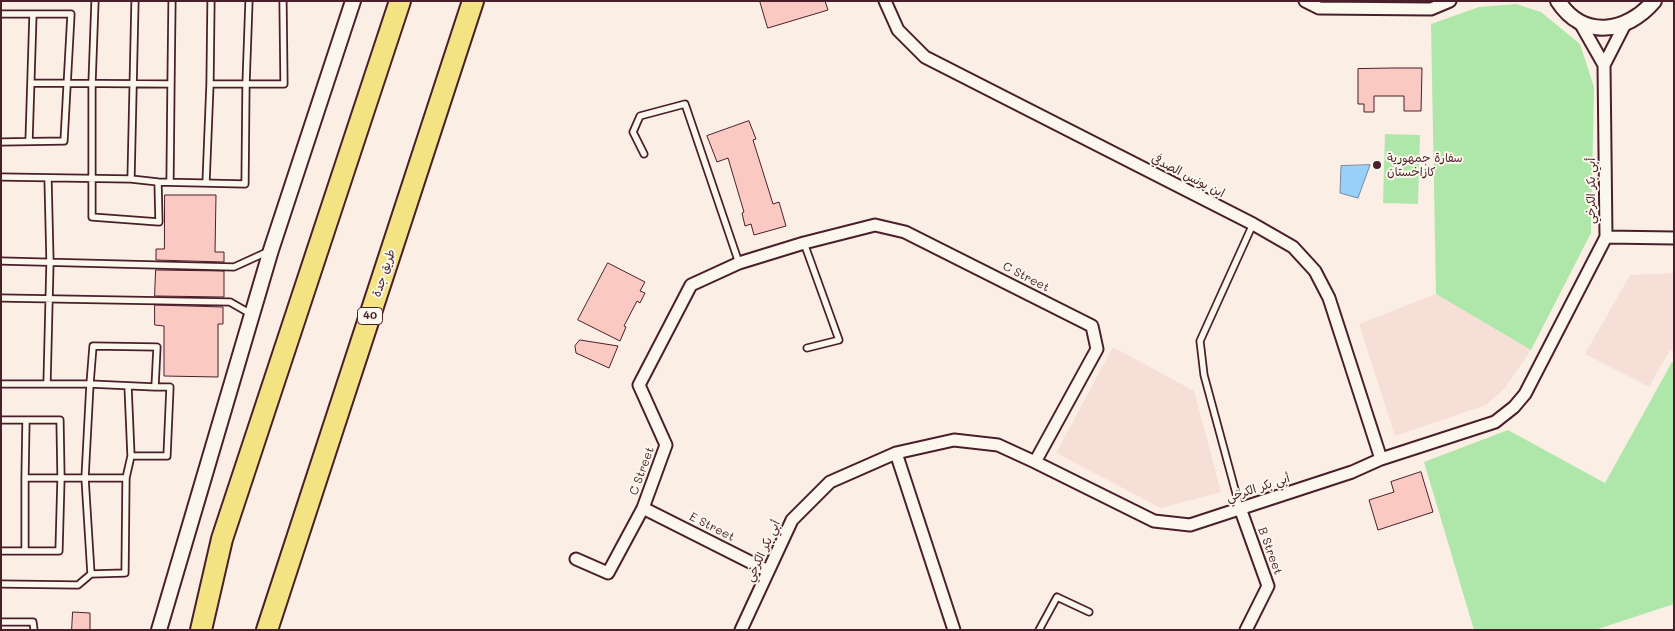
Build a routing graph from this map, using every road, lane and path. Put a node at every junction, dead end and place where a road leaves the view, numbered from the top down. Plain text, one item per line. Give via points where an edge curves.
1 (95, 1) edge
2 (135, 1) edge
3 (172, 1) edge
4 (211, 1) edge
5 (248, 1) edge
6 (283, 1) edge
7 (354, 1) edge
8 (400, 1) edge
9 (473, 1) edge
10 (886, 1) edge
11 (1305, 1) edge
12 (1450, 1) edge
13 (1548, 1) edge
14 (1654, 2) edge
15 (1560, 5) edge
16 (1, 14) edge
17 (33, 14) junction
18 (1578, 21) junction
19 (1625, 24) junction
20 (1604, 65) junction
21 (30, 83) junction
22 (67, 83) junction
23 (92, 83) junction
24 (132, 84) junction
25 (171, 84) junction
26 (210, 84) junction
27 (246, 84) junction
28 (29, 141) junction
29 (1, 142) edge
30 (644, 154) dead end
31 (1, 177) edge
32 (48, 178) junction
33 (92, 178) junction
34 (131, 179) junction
35 (158, 182) junction
36 (170, 182) junction
37 (206, 183) junction
38 (1253, 224) junction
39 (1606, 237) junction
40 (1674, 238) edge
41 (804, 243) junction
42 (271, 250) junction
43 (1, 261) edge
44 (50, 262) junction
45 (739, 263) junction
46 (1, 298) edge
47 (48, 299) junction
48 (253, 316) junction
49 (806, 348) dead end
50 (1, 384) edge
51 (47, 384) junction
52 (90, 384) junction
53 (128, 386) junction
54 (155, 387) junction
55 (1, 420) edge
56 (26, 420) junction
57 (896, 453) junction
58 (132, 456) junction
59 (1381, 459) junction
60 (1035, 462) junction
61 (25, 478) junction
62 (62, 478) junction
63 (85, 478) junction
64 (126, 478) junction
65 (643, 508) junction
66 (1240, 508) junction
67 (1, 551) edge
68 (26, 551) junction
69 (576, 559) dead end
70 (768, 571) junction
71 (91, 574) junction
72 (1, 584) edge
73 (1088, 612) dead end
74 (1, 622) edge
75 (34, 630) edge
76 (159, 630) edge
77 (201, 630) edge
78 (267, 630) edge
79 (741, 630) edge
80 (954, 630) edge
81 (1039, 630) edge
82 (1246, 630) edge

1 - 23 lane
2 - 24 lane
3 - 25 lane
4 - 26 lane
5 - 27 lane
6 - 27 lane via 284,84
7 - 42 street
8 - 77 highway via 222,539
9 - 78 highway, طريق جدة / 40
10 - 38 street, ابن يونس الصدفي via 898,30 925,57
11 - 12 street via 1320,8 1431,9
13 - 15 street
14 - 19 street
15 - 18 street
16 - 17 lane
17 - 21 lane
17 - 22 lane via 71,14
18 - 19 street via 1602,28
18 - 20 street
19 - 20 street
20 - 39 street, أبي بكر الكرخي
21 - 22 lane
21 - 28 lane
22 - 23 lane
22 - 28 lane via 64,141
23 - 24 lane
23 - 33 lane
24 - 25 lane
24 - 34 lane
25 - 36 lane
26 - 27 lane
26 - 37 lane
27 - 37 lane via 245,184
28 - 29 lane
30 - 45 lane via 633,132 640,116 684,104
31 - 32 lane
32 - 33 lane
32 - 44 lane
33 - 34 lane
33 - 35 lane via 92,217 159,222
34 - 35 lane
35 - 36 lane
36 - 37 lane
38 - 59 street, ابن يونس الصدفي via 1293,247 1315,271 1329,298
38 - 66 lane via 1200,341 1204,375
39 - 40 street
39 - 59 street, أبي بكر الكرخي via 1525,394 1514,407 1495,422
41 - 45 street, C Street
41 - 49 lane via 839,340
41 - 60 street, C Street via 875,224 905,232 1092,326 1097,349
42 - 44 lane via 234,267
42 - 48 street
43 - 44 lane
44 - 47 lane
45 - 65 street, C Street via 691,285 639,385 666,445
46 - 47 lane
47 - 48 lane via 230,302
47 - 51 lane
48 - 76 street
50 - 51 lane
51 - 52 lane
52 - 53 lane
52 - 54 lane via 93,346 157,347
52 - 63 lane
53 - 54 lane
53 - 58 lane
54 - 58 lane via 170,387 167,456
55 - 56 lane
56 - 61 lane
56 - 62 lane via 60,420
57 - 60 street, أبي بكر الكرخي via 954,440 998,445
57 - 70 street, أبي بكر الكرخي via 830,482 792,520
57 - 80 street
58 - 64 lane
59 - 66 street, أبي بكر الكرخي via 1352,472
60 - 66 street, أبي بكر الكرخي via 1154,521 1190,524
61 - 62 lane
61 - 68 lane
62 - 63 lane
62 - 68 lane via 59,551
63 - 64 lane
63 - 71 lane
64 - 71 lane via 125,573
65 - 69 street, C Street via 608,574
65 - 70 street, E Street
66 - 82 street, B Street via 1268,586
67 - 68 lane
70 - 79 street, أبي بكر الكرخي
71 - 72 lane via 78,585
73 - 81 lane via 1057,597
74 - 75 lane via 33,622

